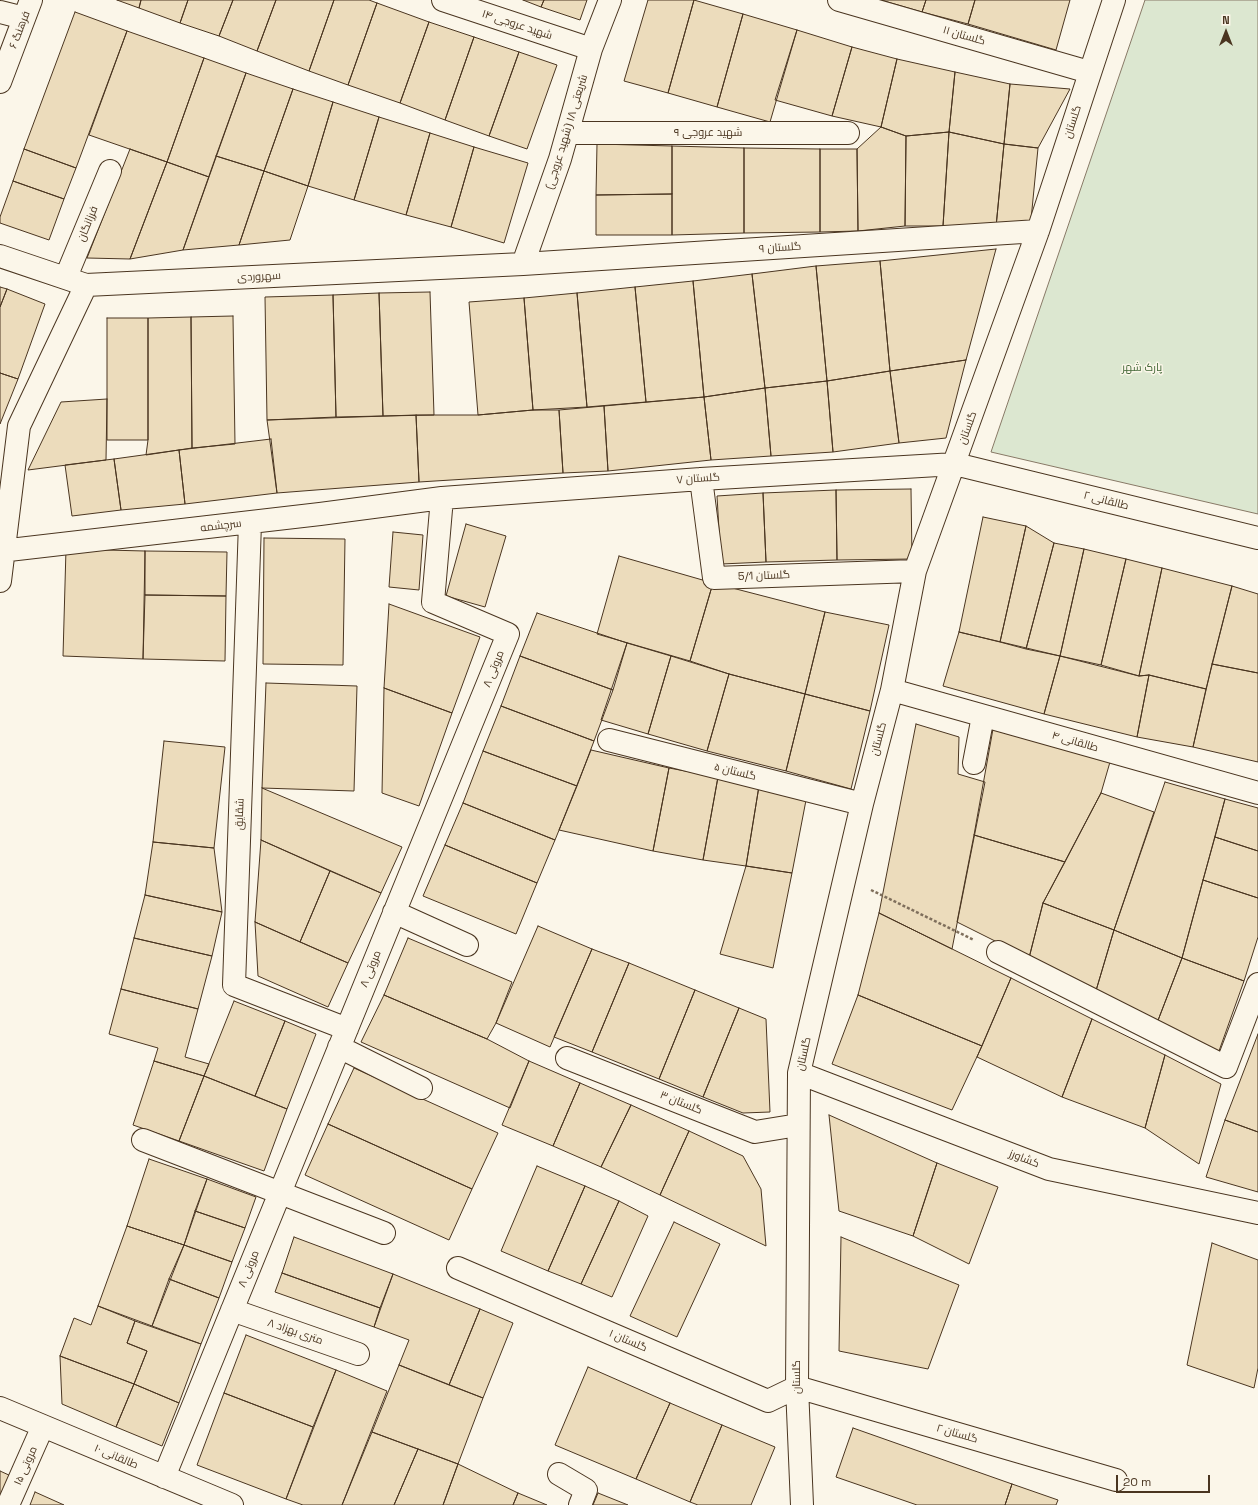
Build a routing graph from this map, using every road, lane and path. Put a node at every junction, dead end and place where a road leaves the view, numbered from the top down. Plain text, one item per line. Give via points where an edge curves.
1 (443, 0) edge
2 (610, 0) edge
3 (839, 0) edge
4 (1114, 0) edge
5 (28, 9) edge
6 (0, 12) edge
7 (591, 49) junction
8 (1089, 72) junction
9 (0, 82) edge
10 (568, 133) junction
11 (848, 134) dead end
12 (110, 171) dead end
13 (1038, 231) junction
14 (0, 256) edge
15 (523, 264) junction
16 (66, 277) junction
17 (86, 285) junction
18 (955, 464) junction
19 (701, 479) junction
20 (442, 498) junction
21 (250, 523) junction
22 (1258, 538) edge
23 (2, 551) edge
24 (915, 571) junction
25 (0, 581) edge
26 (892, 690) junction
27 (983, 716) junction
28 (609, 740) dead end
29 (974, 762) dead end
30 (1258, 793) edge
31 (862, 804) junction
32 (845, 877) junction
33 (394, 912) junction
34 (467, 945) dead end
35 (998, 952) joint
36 (1258, 984) edge
37 (343, 1038) junction
38 (567, 1058) dead end
39 (799, 1073) junction
40 (421, 1088) dead end
41 (798, 1125) junction
42 (143, 1140) dead end
43 (280, 1193) junction
44 (1258, 1213) edge
45 (384, 1233) dead end
46 (458, 1268) dead end
47 (232, 1310) junction
48 (358, 1354) dead end
49 (797, 1388) junction
50 (0, 1408) edge
51 (43, 1426) junction
52 (559, 1474) dead end
53 (164, 1477) junction
54 (1116, 1480) dead end
55 (8, 1505) edge
56 (232, 1505) edge
57 (580, 1505) edge
58 (802, 1505) edge

1 - 7 street, شهید عروجی ۱۴
2 - 7 street, شریعتی ۱۸ (شهید عروجی)
3 - 8 street, گلستان ۱۱
4 - 8 street, گلستان
5 - 6 street
5 - 9 street, فرهنگ ۶
7 - 10 street, شریعتی ۱۸ (شهید عروجی)
8 - 13 street, گلستان
10 - 11 street, شهید عروجی ۹
10 - 15 street, شریعتی ۱۸ (شهید عروجی)
12 - 16 street, فرزانگان
13 - 15 street, گلستان ۹
13 - 18 street, گلستان
14 - 16 street, سهروردی
15 - 17 street, سهروردی
16 - 17 street, سهروردی
17 - 23 street via 19,426
18 - 19 street, گلستان ۷
18 - 22 street, طالقانی ۲
18 - 24 street, گلستان
19 - 20 street, گلستان ۷
19 - 24 street, گلستان 5/1 via 714,578
20 - 21 street, سرچشمه
20 - 33 street, مروتی ۸ via 433,602 508,634
21 - 23 street, سرچشمه
21 - 37 street, شقایق via 234,985
23 - 25 street
24 - 26 street, گلستان
26 - 27 street, طالقانی ۴
26 - 31 street, گلستان
27 - 29 street
27 - 30 street, طالقانی ۴
28 - 31 street, گلستان ۵
31 - 32 street, گلستان
32 - 35 path
32 - 39 street, گلستان
33 - 34 street
33 - 37 street, مروتی ۸
35 - 36 street via 1226,1068
37 - 40 street
37 - 43 street, مروتی ۸
38 - 41 street, گلستان ۳ via 755,1132
39 - 41 street, گلستان
39 - 44 street, کشاورز via 1049,1169
41 - 49 street, گلستان
42 - 43 street
43 - 45 street
43 - 47 street, مروتی ۸
46 - 49 street, گلستان ۱ via 768,1401
47 - 48 street, ۸ متری بهزاد
47 - 53 street, مروتی ۸
49 - 54 street, گلستان ۲
49 - 58 street, گلستان
50 - 51 street, طالقانی ۱۰
51 - 53 street, طالقانی ۱۰
51 - 55 street, مروتی ۱۵
52 - 57 street via 586,1490
53 - 56 street, طالقانی ۱۰

